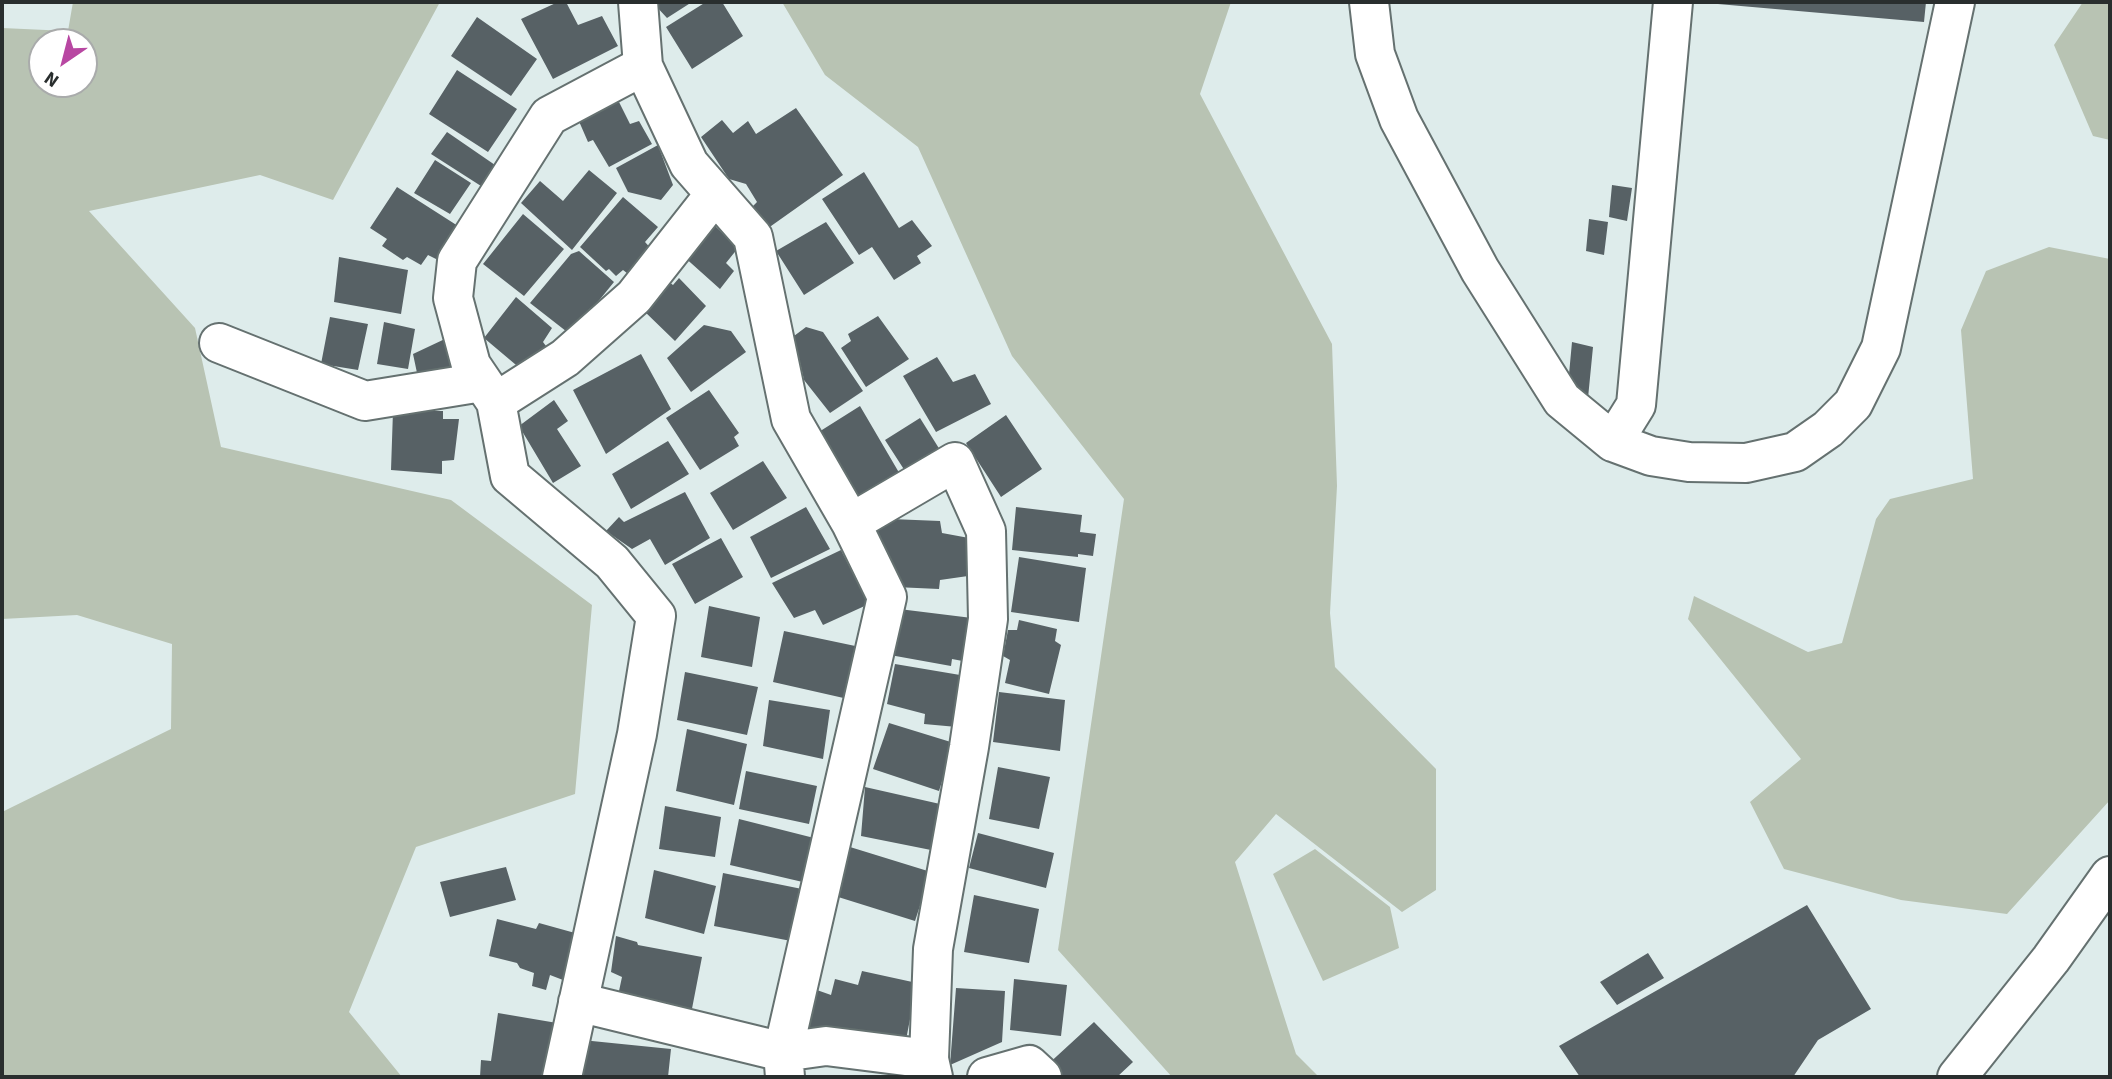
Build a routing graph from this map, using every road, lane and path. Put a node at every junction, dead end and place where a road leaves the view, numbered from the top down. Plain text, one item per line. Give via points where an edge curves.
1 (638, 2) edge
2 (1369, 2) edge
3 (1673, 2) edge
4 (1955, 2) edge
5 (643, 66) junction
6 (715, 194) junction
7 (219, 343) dead end
8 (489, 392) junction
9 (1613, 442) junction
10 (850, 523) junction
11 (2110, 876) edge
12 (578, 1002) junction
13 (784, 1064) edge
14 (931, 1068) edge
15 (562, 1077) edge
16 (987, 1077) edge
17 (1042, 1077) edge
18 (1957, 1077) edge

1 - 5 street
2 - 9 street via 1375,54 1399,119 1480,270 1562,400
3 - 9 street via 1636,405
4 - 9 street via 1881,348 1853,404 1795,452 1746,463 1651,456
5 - 6 street via 689,164
5 - 8 street via 549,116 457,261 453,298 471,365
6 - 8 street via 634,298 565,358
6 - 10 street via 752,237 791,419
7 - 8 street via 365,401
8 - 12 street via 510,476 612,562 656,616 637,734
10 - 13 street via 887,597
10 - 14 street via 955,462 986,531 988,619 933,949
11 - 18 street
12 - 13 street
12 - 15 street
13 - 14 street via 825,1046
16 - 17 street via 1029,1065

